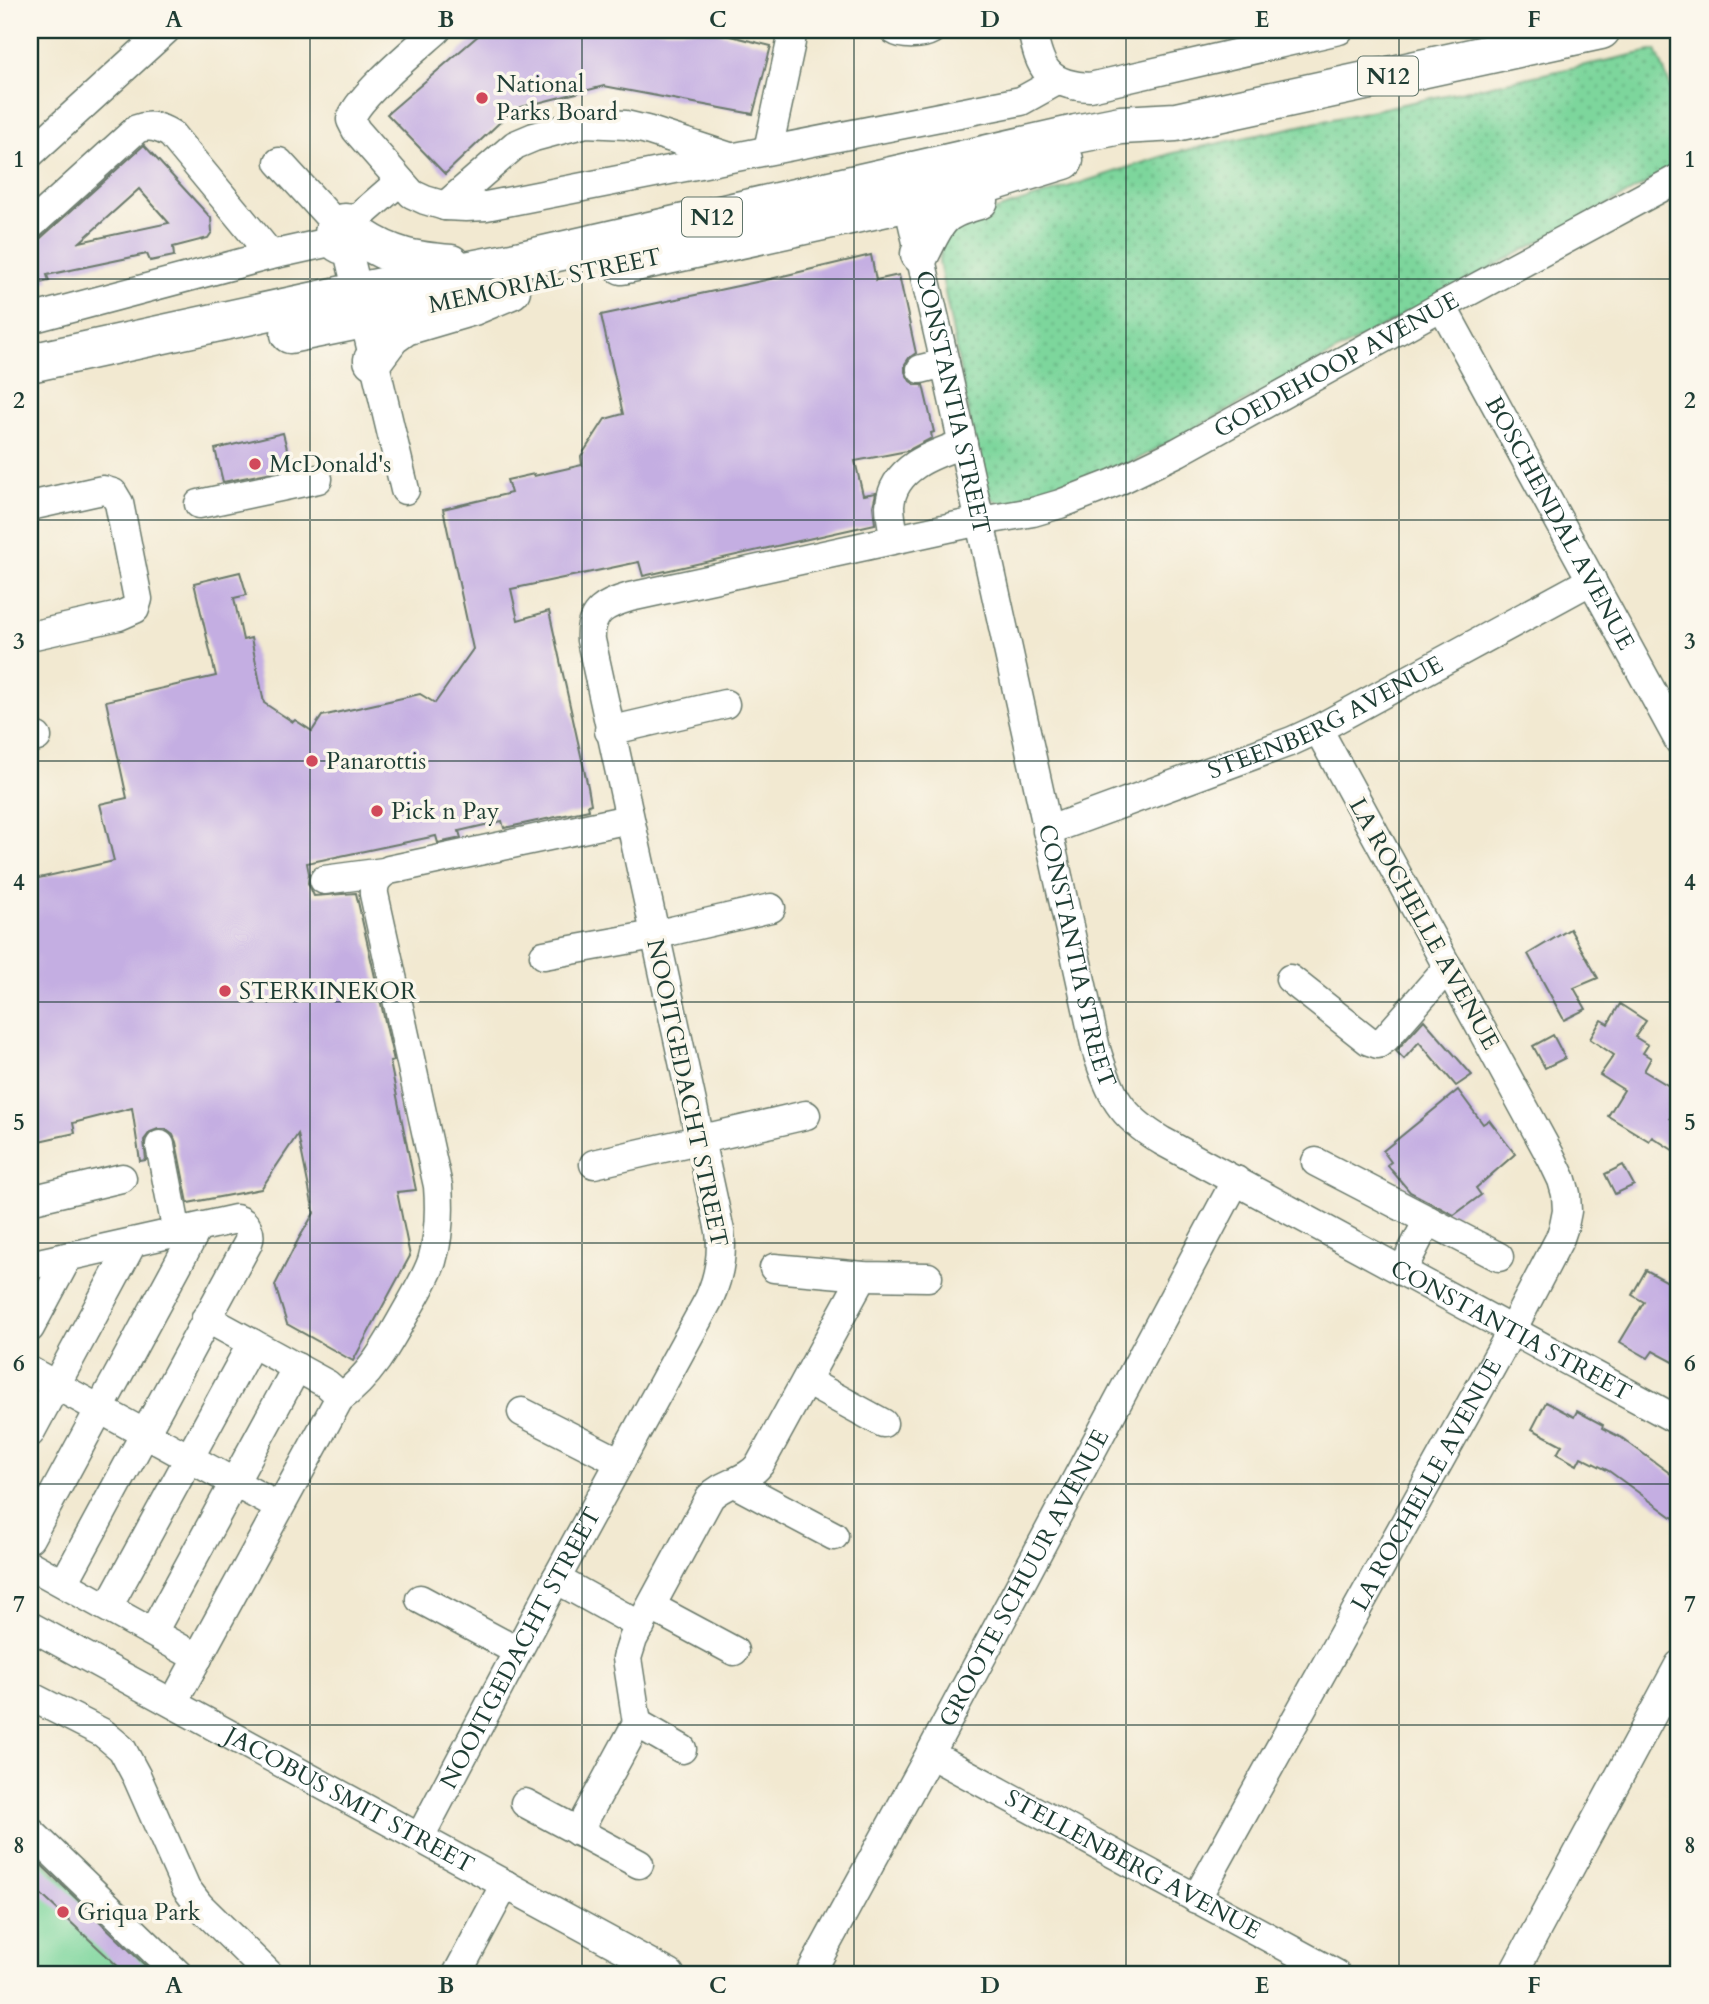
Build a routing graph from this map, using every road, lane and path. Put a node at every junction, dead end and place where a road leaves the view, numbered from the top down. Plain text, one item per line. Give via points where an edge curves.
1 (166, 30) edge
2 (437, 30) edge
3 (788, 30) edge
4 (894, 30) edge
5 (931, 30) edge
6 (1032, 30) edge
7 (1339, 30) edge
8 (1601, 30) edge
9 (1057, 81) junction
10 (1176, 122) junction
11 (34, 140) edge
12 (1103, 149) junction
13 (768, 150) junction
14 (732, 158) junction
15 (279, 162) dead end
16 (1679, 178) edge
17 (400, 181) junction
18 (905, 189) junction
19 (445, 205) junction
20 (30, 226) edge
21 (345, 234) junction
22 (920, 254) junction
23 (271, 255) junction
24 (500, 279) junction
25 (360, 305) junction
26 (1442, 306) junction
27 (30, 319) edge
28 (373, 360) junction
29 (30, 363) edge
30 (30, 382) edge
31 (963, 444) junction
32 (318, 479) dead end
33 (405, 491) dead end
34 (198, 504) dead end
35 (30, 506) edge
36 (980, 521) junction
37 (895, 539) junction
38 (1592, 580) junction
39 (30, 636) edge
40 (724, 704) dead end
41 (1318, 729) junction
42 (609, 731) junction
43 (1679, 741) edge
44 (629, 819) junction
45 (1047, 831) junction
46 (384, 872) junction
47 (324, 880) dead end
48 (771, 908) dead end
49 (654, 934) junction
50 (544, 955) dead end
51 (1448, 967) junction
52 (1290, 979) dead end
53 (806, 1115) dead end
54 (699, 1140) junction
55 (160, 1144) dead end
56 (1316, 1162) dead end
57 (594, 1164) dead end
58 (122, 1178) dead end
59 (1236, 1181) junction
60 (30, 1200) edge
61 (1428, 1220) junction
62 (187, 1231) junction
63 (133, 1242) junction
64 (68, 1256) junction
65 (1499, 1257) dead end
66 (30, 1265) edge
67 (774, 1268) dead end
68 (1402, 1270) junction
69 (863, 1276) junction
70 (928, 1277) dead end
71 (206, 1318) junction
72 (30, 1328) edge
73 (1512, 1330) junction
74 (252, 1343) junction
75 (297, 1367) junction
76 (30, 1371) edge
77 (806, 1381) junction
78 (56, 1385) junction
79 (339, 1399) junction
80 (100, 1409) junction
81 (522, 1412) dead end
82 (1679, 1421) edge
83 (883, 1423) dead end
84 (30, 1433) edge
85 (145, 1433) junction
86 (191, 1458) junction
87 (620, 1462) junction
88 (235, 1483) junction
89 (734, 1483) junction
90 (279, 1507) junction
91 (834, 1536) dead end
92 (30, 1538) edge
93 (30, 1565) edge
94 (556, 1579) junction
95 (64, 1583) junction
96 (420, 1599) dead end
97 (108, 1607) junction
98 (646, 1616) junction
99 (30, 1626) edge
100 (153, 1632) junction
101 (517, 1651) junction
102 (734, 1651) dead end
103 (198, 1658) junction
104 (1679, 1665) edge
105 (30, 1696) edge
106 (173, 1703) junction
107 (637, 1723) junction
108 (682, 1749) dead end
109 (930, 1754) junction
110 (525, 1803) dead end
111 (30, 1831) edge
112 (578, 1832) junction
113 (420, 1837) junction
114 (639, 1864) dead end
115 (505, 1884) junction
116 (1196, 1899) junction
117 (178, 1974) edge
118 (269, 1974) edge
119 (457, 1974) edge
120 (670, 1974) edge
121 (810, 1974) edge
122 (1336, 1974) edge
123 (1513, 1974) edge

1 - 11 street
2 - 17 street via 365,97 351,117 356,130
3 - 13 street via 791,42
4 - 5 street via 901,34
6 - 9 street via 1041,63
7 - 9 street via 1099,85
8 - 10 highway, MEMORIAL STREET / N12
9 - 13 street via 1021,101
10 - 12 highway, MEMORIAL STREET / N12
10 - 18 highway, MEMORIAL STREET / N12 via 1121,125
12 - 18 highway, MEMORIAL STREET / N12 via 998,181
12 - 22 highway via 1078,167 946,212
13 - 14 street
14 - 19 street via 486,206
14 - 19 street via 647,130 586,123 515,145
15 - 21 street
16 - 26 street, GOEDEHOOP AVENUE
17 - 19 street via 418,197
17 - 21 street
18 - 22 street, CONSTANTIA STREET
18 - 24 highway, MEMORIAL STREET / N12
20 - 23 street via 136,129 155,127 171,134
21 - 23 street
21 - 24 highway via 403,258
21 - 25 street
22 - 31 street, CONSTANTIA STREET via 933,366
23 - 27 street
24 - 25 highway, MEMORIAL STREET / N12
24 - 28 highway via 483,303 405,326
25 - 28 street
25 - 29 highway, MEMORIAL STREET / N12
25 - 30 highway, MEMORIAL STREET / N12 via 150,364
26 - 36 street, GOEDEHOOP AVENUE via 1114,483 1033,512
26 - 38 street, BOSCHENDAL AVENUE
28 - 33 street
31 - 36 street, CONSTANTIA STREET
31 - 37 street via 925,458 901,478 890,503
32 - 34 street
35 - 39 street via 103,490 113,493 119,503 138,599 135,609 119,617
36 - 37 street, GOEDEHOOP AVENUE
36 - 45 street, CONSTANTIA STREET
37 - 42 street, NOOITGEDACHT STREET via 630,597 600,610 590,631
38 - 41 street, STEENBERG AVENUE
38 - 43 street, BOSCHENDAL AVENUE
40 - 42 street
41 - 45 street, STEENBERG AVENUE
41 - 51 street, LA ROCHELLE AVENUE
42 - 44 street, NOOITGEDACHT STREET
44 - 46 street
44 - 49 street, NOOITGEDACHT STREET
45 - 59 street, CONSTANTIA STREET via 1096,1049 1112,1095 1147,1132
46 - 47 street
46 - 79 street via 373,888 435,1174 439,1217 429,1269 381,1356
48 - 49 street
49 - 50 street
49 - 54 street, NOOITGEDACHT STREET
51 - 52 street via 1378,1044
51 - 73 street, LA ROCHELLE AVENUE via 1552,1159 1566,1194 1560,1238
53 - 54 street
54 - 57 street
54 - 87 street, NOOITGEDACHT STREET via 722,1245 718,1277
55 - 62 street
56 - 61 street
58 - 60 street
59 - 68 street, CONSTANTIA STREET
59 - 109 street, GROOTE SCHUUR AVENUE
61 - 65 street
61 - 68 street
62 - 63 street
62 - 71 street via 236,1220 250,1233
62 - 80 street
63 - 64 street
63 - 78 street
64 - 66 street
64 - 72 street
67 - 69 street
68 - 73 street, CONSTANTIA STREET
69 - 70 street
69 - 77 street
71 - 74 street
71 - 85 street
73 - 82 street, CONSTANTIA STREET
73 - 116 street, LA ROCHELLE AVENUE
74 - 75 street
74 - 86 street
75 - 79 street via 331,1386
75 - 88 street
76 - 78 street
77 - 83 street
77 - 89 street via 760,1464
78 - 80 street
78 - 84 street
79 - 90 street
80 - 85 street
80 - 92 street
81 - 87 street
85 - 86 street
85 - 95 street
86 - 88 street
86 - 97 street
87 - 94 street, NOOITGEDACHT STREET
88 - 90 street
88 - 100 street
89 - 91 street
89 - 98 street via 710,1497
90 - 103 street
93 - 95 street
94 - 98 street
94 - 101 street, NOOITGEDACHT STREET
95 - 97 street
96 - 101 street
97 - 100 street
98 - 102 street
98 - 107 street via 627,1658
99 - 106 street, JACOBUS SMIT STREET
100 - 103 street
101 - 113 street, NOOITGEDACHT STREET
103 - 106 street
104 - 123 street
105 - 118 street via 103,1733 122,1749 186,1888
106 - 113 street, JACOBUS SMIT STREET
107 - 108 street
107 - 112 street
109 - 116 street, STELLENBERG AVENUE
109 - 121 street, GROOTE SCHUUR AVENUE
110 - 112 street
111 - 117 street
112 - 114 street
113 - 115 street, JACOBUS SMIT STREET
115 - 119 street
115 - 120 street, JACOBUS SMIT STREET
116 - 122 street, STELLENBERG AVENUE

